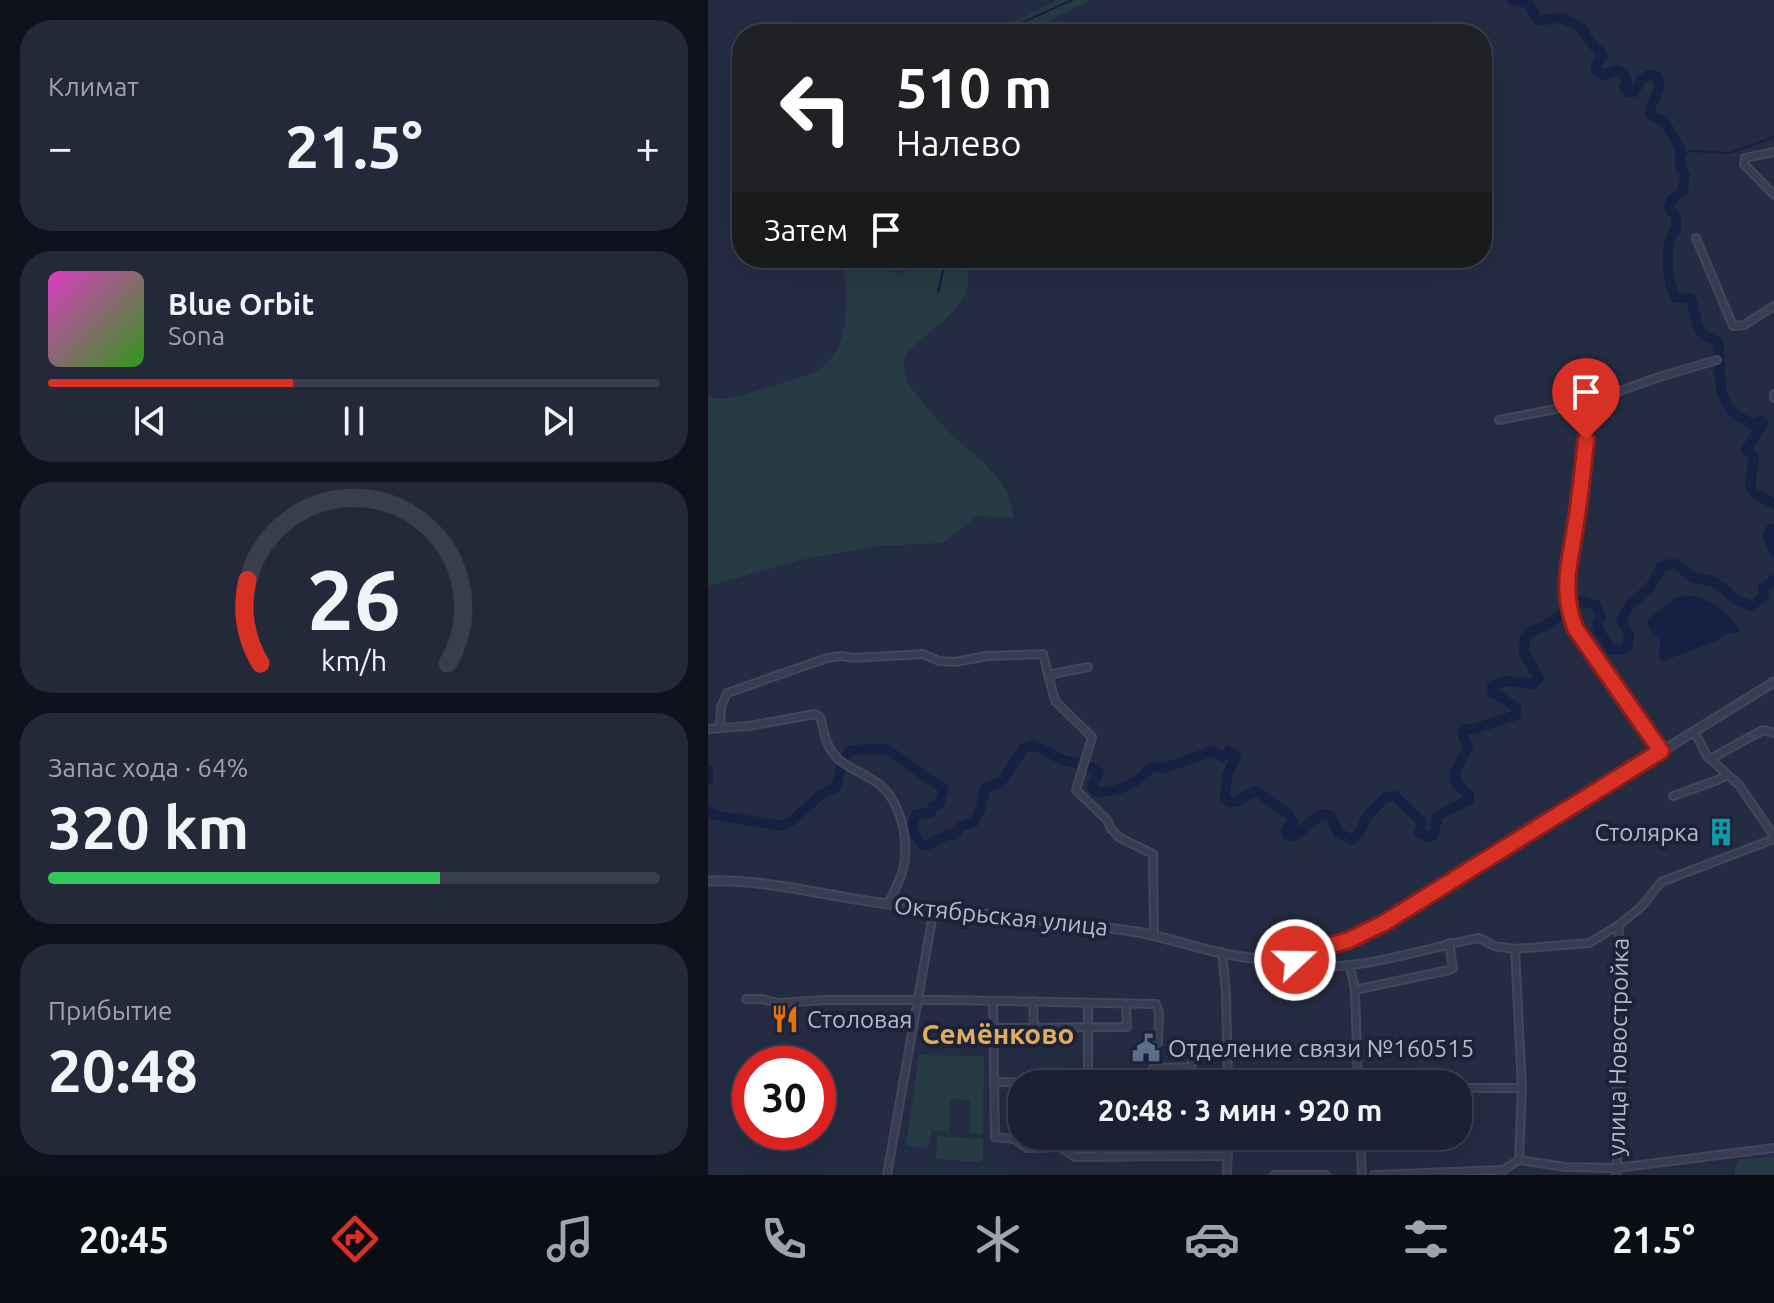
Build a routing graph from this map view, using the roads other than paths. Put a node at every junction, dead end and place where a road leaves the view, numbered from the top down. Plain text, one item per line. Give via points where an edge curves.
1 (1774, 152) edge
2 (1774, 195) edge
3 (1696, 238) dead end
4 (1774, 306) edge
5 (1717, 360) dead end
6 (1587, 403) junction
7 (1499, 420) dead end
8 (1088, 667) dead end
9 (1048, 675) junction
10 (1774, 682) edge
11 (720, 728) junction
12 (708, 729) edge
13 (1694, 731) junction
14 (1774, 733) edge
15 (1661, 751) junction
16 (1710, 759) junction
17 (1726, 775) junction
18 (1673, 796) dead end
19 (1774, 838) edge
20 (708, 881) edge
21 (888, 904) junction
22 (934, 908) junction
23 (1619, 925) junction
24 (1154, 935) junction
25 (1449, 943) junction
26 (1515, 949) junction
27 (1222, 952) junction
28 (1294, 956) junction
29 (1350, 966) junction
30 (1355, 990) junction
31 (746, 999) dead end
32 (918, 1000) junction
33 (1033, 1001) junction
34 (993, 1002) junction
35 (1088, 1003) junction
36 (1126, 1004) junction
37 (1089, 1027) junction
38 (994, 1028) junction
39 (1034, 1028) junction
40 (1158, 1043) dead end
41 (1226, 1054) junction
42 (1153, 1068) dead end
43 (1088, 1070) edge
44 (1227, 1070) edge
45 (1358, 1070) edge
46 (994, 1082) junction
47 (1008, 1082) edge
48 (1472, 1088) edge
49 (1522, 1088) junction
50 (1774, 1148) edge
51 (1099, 1150) edge
52 (1200, 1150) edge
53 (1228, 1150) edge
54 (1361, 1150) edge
55 (1200, 1154) junction
56 (1228, 1156) junction
57 (1099, 1157) junction
58 (1519, 1160) junction
59 (1617, 1171) edge
60 (1502, 1172) edge
61 (887, 1175) edge
62 (1227, 1175) edge
63 (1274, 1175) edge
64 (1326, 1175) edge
65 (1362, 1175) edge
66 (1374, 1175) edge

1 - 2 street via 1745,158 1744,164
3 - 4 street via 1733,326
5 - 6 street
6 - 7 street
6 - 15 street via 1567,604 1575,628
8 - 9 street
9 - 11 street via 1043,654 955,662 923,654 827,658 727,693
9 - 24 street via 1055,701 1092,737 1076,790 1120,838 1153,854
10 - 13 street, Октябрьская улица
11 - 12 street
11 - 21 street via 820,717 830,751 881,786 900,815 903,870
13 - 15 street, Октябрьская улица
13 - 16 street
14 - 16 street via 1763,730
15 - 28 street, Октябрьская улица via 1384,923
16 - 17 street
17 - 18 street
17 - 19 street via 1739,785
19 - 23 street via 1661,882
20 - 21 street, Октябрьская улица via 757,881
21 - 22 street, Октябрьская улица
22 - 24 street, Октябрьская улица
22 - 32 street
23 - 26 street via 1589,943
23 - 59 street, улица Новостройка
24 - 27 street, Октябрьская улица
25 - 26 street via 1479,938
25 - 29 street
25 - 30 street via 1454,962 1449,970
26 - 49 street
27 - 28 street, Октябрьская улица via 1270,959
27 - 41 street
28 - 29 street via 1298,965
29 - 30 street
30 - 45 street
31 - 32 street
32 - 34 street
32 - 61 street
33 - 34 street
33 - 35 street
33 - 39 street
34 - 38 street
35 - 36 street
35 - 37 street
36 - 37 street via 1127,1027
36 - 40 street via 1156,1004
37 - 39 street
37 - 43 street
38 - 39 street
38 - 46 street
41 - 42 street via 1193,1056 1191,1067
41 - 44 street
46 - 47 street
46 - 57 street via 995,1137 1014,1139 1027,1148 1060,1147 1075,1157
48 - 49 street
49 - 58 street
50 - 59 street
51 - 57 street
52 - 55 street
53 - 56 street
54 - 65 street
55 - 56 street
55 - 57 street
56 - 62 street
58 - 59 street, улица Новостройка
58 - 60 street
60 - 66 street
63 - 64 street

